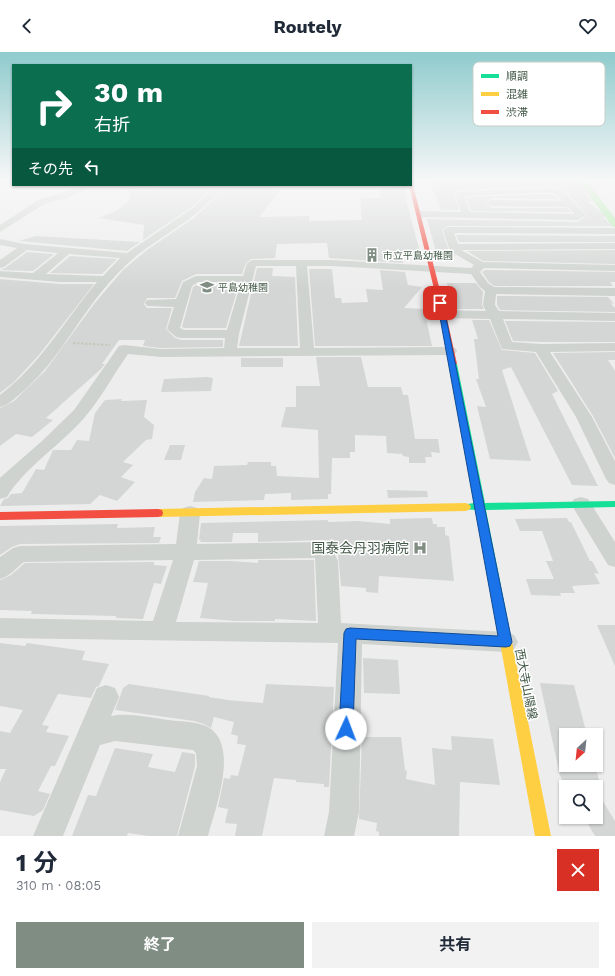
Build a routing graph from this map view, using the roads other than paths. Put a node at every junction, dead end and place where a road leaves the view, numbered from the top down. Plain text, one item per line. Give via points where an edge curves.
1 (21, 216) edge
2 (189, 216) edge
3 (419, 216) edge
4 (457, 216) edge
5 (467, 216) joint
6 (580, 216) edge
7 (0, 229) edge
8 (615, 231) edge
9 (0, 242) edge
10 (615, 246) edge
11 (25, 247) junction
12 (454, 247) junction
13 (67, 252) junction
14 (128, 256) junction
15 (301, 264) junction
16 (0, 265) edge
17 (430, 268) junction
18 (477, 268) junction
19 (615, 268) edge
20 (0, 274) edge
21 (36, 277) junction
22 (106, 279) junction
23 (247, 279) junction
24 (491, 290) junction
25 (615, 292) edge
26 (151, 303) dead end
27 (181, 303) junction
28 (443, 314) junction
29 (495, 315) junction
30 (615, 317) edge
31 (232, 334) junction
32 (541, 348) junction
33 (614, 349) edge
34 (307, 351) junction
35 (450, 351) junction
36 (230, 352) junction
37 (0, 402) edge
38 (615, 479) edge
39 (0, 493) edge
40 (582, 504) junction
41 (615, 504) edge
42 (480, 506) junction
43 (190, 512) junction
44 (0, 516) edge
45 (186, 551) junction
46 (615, 559) edge
47 (0, 571) edge
48 (0, 628) edge
49 (162, 632) junction
50 (340, 633) junction
51 (506, 642) junction
52 (106, 697) dead end
53 (90, 734) junction
54 (48, 836) edge
55 (193, 836) edge
56 (340, 836) edge
57 (543, 836) edge

1 - 7 street
2 - 14 street
3 - 17 main road, 西大寺山陽線
4 - 5 street
5 - 6 street
8 - 12 street via 448,230
9 - 11 street
10 - 12 street
11 - 13 street
11 - 16 street
12 - 18 street via 456,252
13 - 14 street
13 - 21 street
14 - 22 street
15 - 17 street
15 - 23 street via 252,263
15 - 34 street
17 - 18 street
17 - 28 main road, 西大寺山陽線
18 - 19 street
18 - 24 street via 484,284
20 - 21 street
21 - 22 street
22 - 37 street via 82,307 35,372
23 - 27 street via 196,279 187,284
23 - 31 street
24 - 25 street
24 - 29 street via 489,305
26 - 27 street
27 - 31 street via 173,329 181,334
28 - 29 street
28 - 35 main road, 西大寺山陽線
29 - 30 street
29 - 32 street via 507,346
31 - 36 street
32 - 33 street
32 - 38 street via 584,417
34 - 35 street
34 - 36 street
35 - 42 main road, 西大寺山陽線
36 - 39 street via 161,353 124,350 80,413 8,480
40 - 41 main road
40 - 42 main road
40 - 46 street
42 - 43 main road
42 - 51 main road, 西大寺山陽線
43 - 44 main road
43 - 45 street
45 - 47 street via 20,554
45 - 49 street
45 - 50 street via 323,550
48 - 49 street
49 - 50 street
50 - 51 street
50 - 56 street via 344,812
51 - 57 main road, 西大寺山陽線
52 - 53 street
53 - 54 street
53 - 55 street via 115,728 200,737 210,748 210,766

